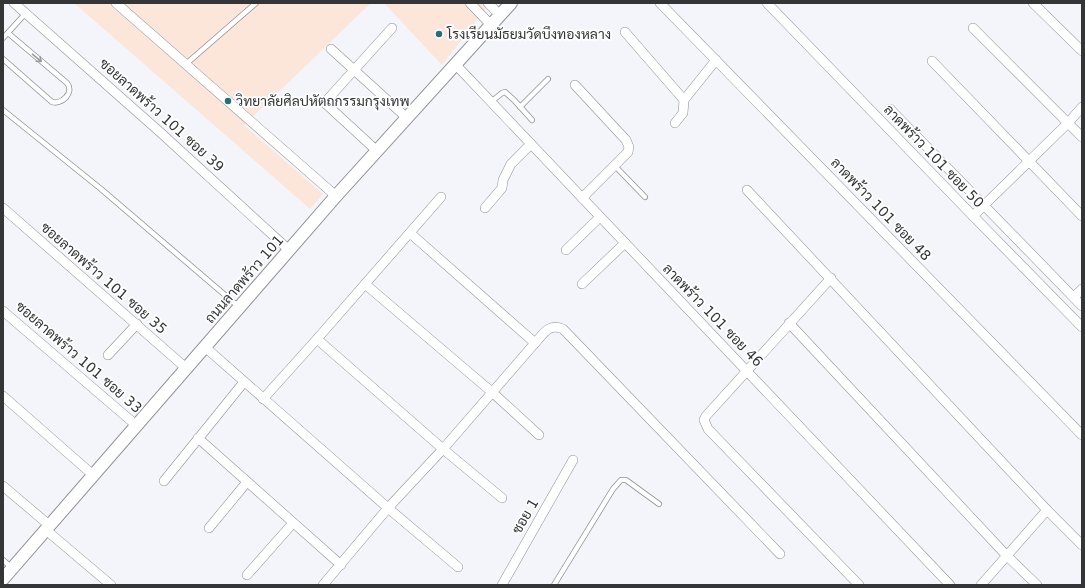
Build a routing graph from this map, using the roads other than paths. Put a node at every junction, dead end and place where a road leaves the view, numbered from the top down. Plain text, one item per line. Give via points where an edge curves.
1 (14, 3) edge
2 (116, 3) edge
3 (256, 3) edge
4 (470, 3) edge
5 (488, 3) edge
6 (511, 3) edge
7 (660, 3) edge
8 (767, 3) edge
9 (1032, 3) edge
10 (26, 13) junction
11 (500, 15) junction
12 (491, 25) junction
13 (392, 28) dead end
14 (973, 28) dead end
15 (625, 32) dead end
16 (8, 33) junction
17 (3, 38) edge
18 (331, 49) dead end
19 (1082, 51) edge
20 (3, 59) edge
21 (716, 60) junction
22 (932, 61) dead end
23 (186, 64) junction
24 (456, 64) junction
25 (354, 70) junction
26 (548, 79) dead end
27 (575, 85) dead end
28 (684, 100) junction
29 (491, 102) junction
30 (520, 107) junction
31 (1082, 107) edge
32 (890, 109) dead end
33 (3, 110) edge
34 (407, 118) junction
35 (532, 120) dead end
36 (675, 123) dead end
37 (1068, 123) junction
38 (1082, 137) edge
39 (531, 144) junction
40 (377, 151) junction
41 (1029, 161) junction
42 (614, 165) junction
43 (747, 190) dead end
44 (336, 196) junction
45 (441, 197) dead end
46 (646, 197) dead end
47 (582, 198) junction
48 (985, 205) junction
49 (3, 208) edge
50 (485, 208) dead end
51 (973, 216) junction
52 (1082, 216) edge
53 (600, 217) junction
54 (410, 233) junction
55 (625, 243) junction
56 (289, 250) junction
57 (566, 250) dead end
58 (831, 278) junction
59 (365, 284) junction
60 (582, 284) dead end
61 (1082, 289) edge
62 (1074, 297) junction
63 (1082, 306) edge
64 (239, 307) junction
65 (3, 311) edge
66 (789, 323) junction
67 (137, 324) junction
68 (1082, 327) edge
69 (317, 339) junction
70 (535, 343) junction
71 (205, 347) junction
72 (108, 355) dead end
73 (186, 368) junction
74 (746, 370) junction
75 (244, 382) junction
76 (493, 393) junction
77 (3, 396) edge
78 (263, 399) junction
79 (136, 425) junction
80 (539, 435) dead end
81 (1082, 435) edge
82 (198, 438) junction
83 (443, 449) junction
84 (573, 460) dead end
85 (93, 475) junction
86 (164, 480) dead end
87 (247, 482) junction
88 (3, 486) edge
89 (502, 498) dead end
90 (659, 504) dead end
91 (388, 508) junction
92 (1047, 510) junction
93 (294, 523) junction
94 (48, 528) junction
95 (209, 528) dead end
96 (1082, 545) edge
97 (780, 554) dead end
98 (1007, 556) junction
99 (8, 564) edge
100 (341, 565) junction
101 (458, 567) dead end
102 (247, 575) dead end
103 (3, 579) edge
104 (111, 585) edge
105 (323, 585) edge
106 (502, 585) edge
107 (554, 585) edge
108 (859, 585) edge
109 (950, 585) edge
110 (980, 585) edge
111 (1037, 585) edge

1 - 10 street, ซอยลาดพร้าว 101 ซอย 39
2 - 23 street
3 - 23 lane
4 - 12 street
5 - 11 street
6 - 11 street, ถนนลาดพร้าว 101
7 - 21 street, ลาดพร้าว 101 ซอย 48
8 - 51 street, ลาดพร้าว 101 ซอย 50
9 - 19 street
10 - 16 lane
10 - 56 street, ซอยลาดพร้าว 101 ซอย 39
11 - 12 street, ถนนลาดพร้าว 101
12 - 24 street, ถนนลาดพร้าว 101
13 - 25 street
14 - 37 street
15 - 28 street
16 - 17 lane
16 -> 20 lane via 67,83 70,92 61,102 52,102
18 - 25 street
21 - 28 street
21 - 81 street, ลาดพร้าว 101 ซอย 48
22 - 41 street
23 - 44 street
24 - 29 street, ลาดพร้าว 101 ซอย 46
24 - 34 street, ถนนลาดพร้าว 101
25 - 34 street
25 - 40 street via 326,104
26 - 30 lane
27 - 42 street via 629,145 628,152
28 - 36 street via 684,113
29 - 30 lane via 505,92
29 - 39 street, ลาดพร้าว 101 ซอย 46
30 - 35 lane
31 - 37 street
32 - 48 street
33 - 64 lane via 101,189
34 - 40 street, ถนนลาดพร้าว 101
37 - 38 street
37 - 41 street
39 - 47 street, ลาดพร้าว 101 ซอย 46
39 - 50 street via 510,164 502,188
40 - 44 street, ถนนลาดพร้าว 101
41 - 48 street
41 - 52 street
42 - 46 lane
42 - 47 street
43 - 58 street
44 - 56 street, ถนนลาดพร้าว 101
45 - 54 street
47 - 53 street, ลาดพร้าว 101 ซอย 46
48 - 51 street
48 - 62 street
49 - 67 street, ซอยลาดพร้าว 101 ซอย 35
51 - 68 street, ลาดพร้าว 101 ซอย 50
53 - 55 street, ลาดพร้าว 101 ซอย 46
53 - 57 street
54 - 59 street
54 - 70 street
55 - 60 street
55 - 74 street, ลาดพร้าว 101 ซอย 46
56 - 64 street, ถนนลาดพร้าว 101
58 - 66 street
58 - 92 street
59 - 69 street
59 - 76 street
61 - 62 street
62 - 63 street
64 - 71 street, ถนนลาดพร้าว 101
65 - 79 street, ซอยลาดพร้าว 101 ซอย 33
66 - 74 street
66 - 98 street
67 - 72 street
67 - 73 street, ซอยลาดพร้าว 101 ซอย 35
69 - 78 street
69 - 83 street
70 - 76 street
70 - 97 street via 550,327 563,328
71 - 73 street, ถนนลาดพร้าว 101
71 - 75 street
73 - 79 street, ถนนลาดพร้าว 101
74 - 108 street via 706,416 704,420 708,429
74 - 109 street, ลาดพร้าว 101 ซอย 46
75 - 78 street
75 - 82 street
76 - 80 street
76 - 83 street
77 - 85 street
78 - 91 street
79 - 85 street, ถนนลาดพร้าว 101
82 - 86 street
82 - 87 street
83 - 89 street
83 - 91 street
84 - 106 street, ซอย 1
85 - 94 street, ถนนลาดพร้าว 101
87 - 93 street
87 - 95 street
88 - 94 street
90 - 107 lane via 626,480 621,480
91 - 100 street
91 - 101 street
92 - 96 street
92 - 98 street
93 - 100 street
93 - 102 street
94 - 99 street, ถนนลาดพร้าว 101
94 - 104 street
98 - 110 street
98 - 111 street
99 - 103 street, ถนนลาดพร้าว 101
100 - 105 street

